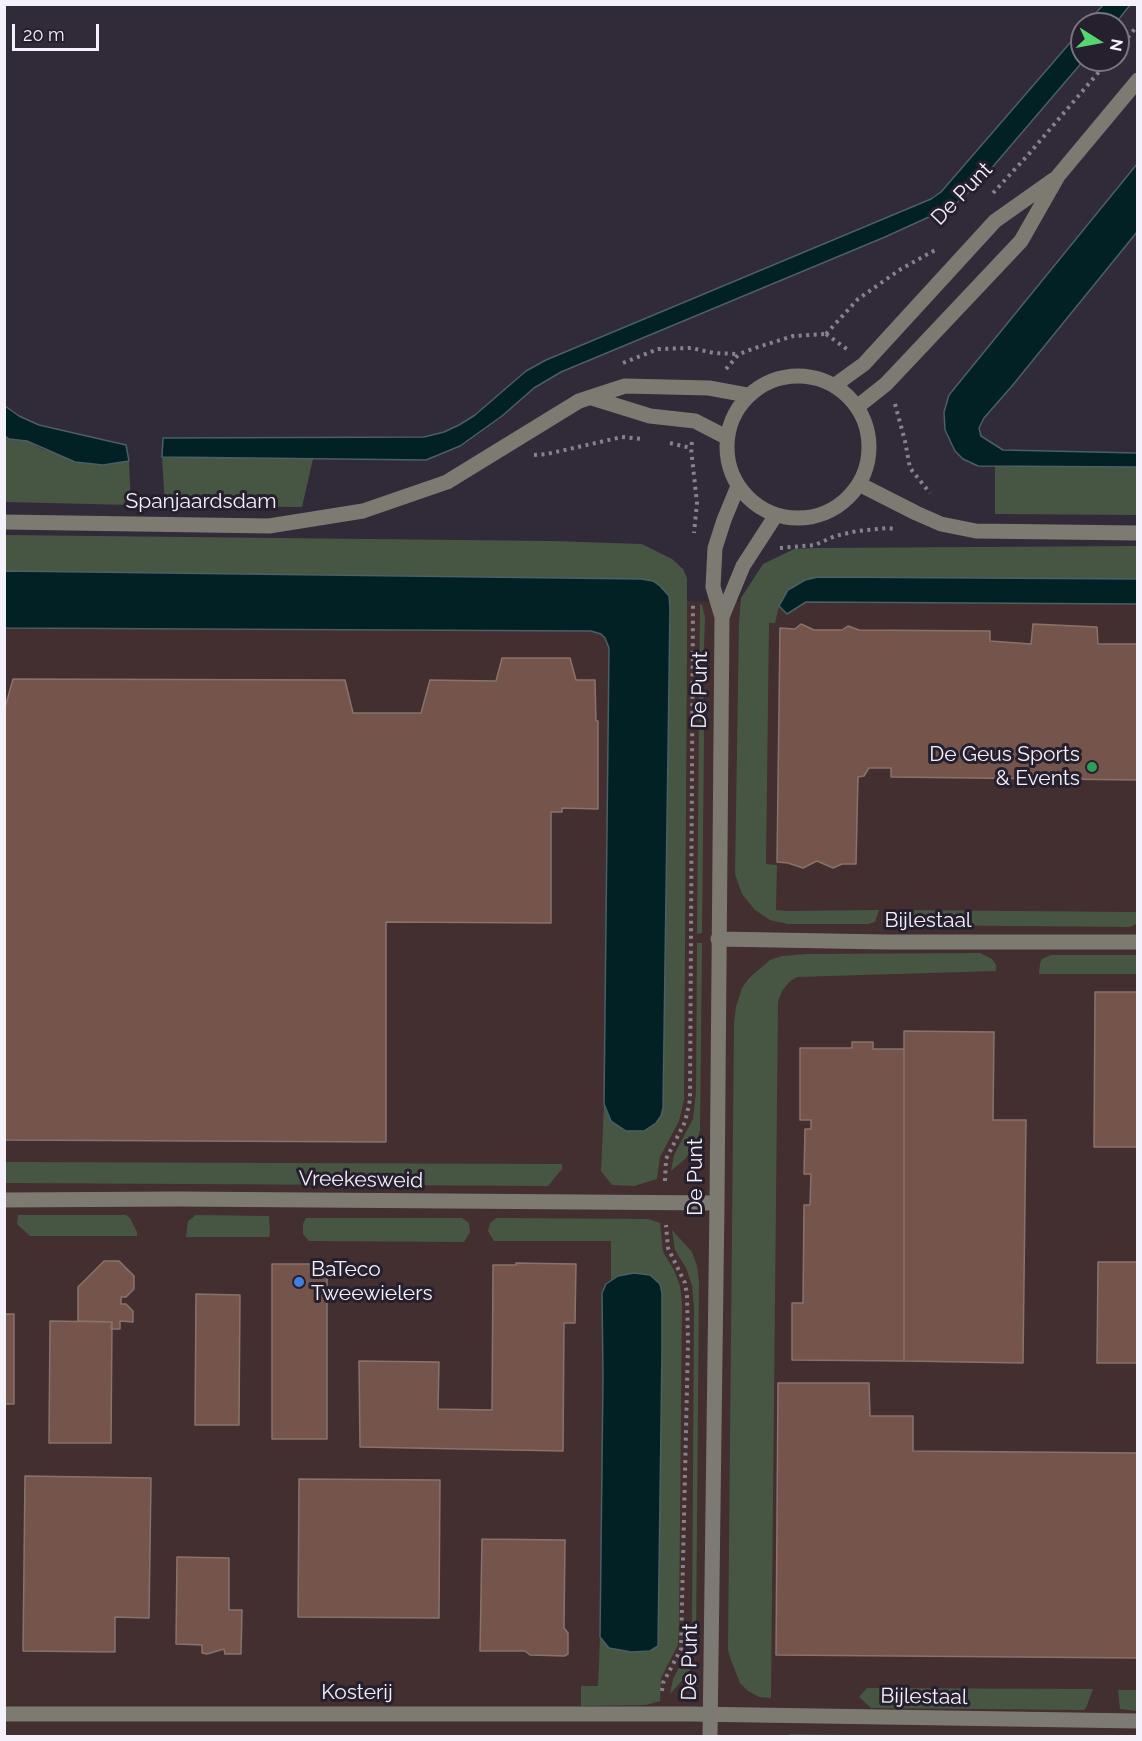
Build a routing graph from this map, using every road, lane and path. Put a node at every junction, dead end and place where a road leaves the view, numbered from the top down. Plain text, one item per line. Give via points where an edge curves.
1 (1098, 72) edge
2 (1137, 81) edge
3 (1058, 176) junction
4 (991, 195) dead end
5 (942, 245) dead end
6 (826, 334) junction
7 (850, 352) dead end
8 (739, 354) junction
9 (615, 367) dead end
10 (724, 372) dead end
11 (835, 385) junction
12 (747, 395) junction
13 (592, 398) junction
14 (892, 399) dead end
15 (857, 407) junction
16 (693, 434) dead end
17 (726, 437) junction
18 (645, 440) dead end
19 (668, 442) dead end
20 (691, 448) junction
21 (492, 456) junction
22 (859, 484) junction
23 (738, 486) junction
24 (930, 494) dead end
25 (697, 503) dead end
26 (776, 515) junction
27 (4, 522) edge
28 (905, 530) dead end
29 (1137, 533) edge
30 (775, 548) dead end
31 (722, 617) junction
32 (692, 630) dead end
33 (718, 939) junction
34 (1137, 942) edge
35 (665, 1173) dead end
36 (4, 1200) edge
37 (717, 1203) junction
38 (667, 1237) dead end
39 (662, 1694) dead end
40 (4, 1714) edge
41 (710, 1715) junction
42 (1137, 1721) edge
43 (710, 1737) edge

1 - 4 path, De Punt
2 - 3 street, De Punt
3 - 11 street, De Punt via 994,220 864,364
3 - 15 street, De Punt via 1021,241 886,384
5 - 6 path, De Punt via 858,299
6 - 7 path
6 - 8 path via 792,336
8 - 9 path via 691,348 658,349
8 - 10 path
11 - 12 street via 805,375 774,379
11 - 15 street
12 - 13 street, Spanjaardsdam via 709,388 626,386
12 - 17 street via 734,414
13 - 17 street via 650,416 695,421
13 - 21 street, Spanjaardsdam via 579,401
14 - 24 path via 910,468
15 - 22 street via 868,432 868,459
16 - 20 path
17 - 23 street via 726,455
18 - 21 path via 622,437 547,454
19 - 20 path
20 - 25 path
21 - 27 street, Spanjaardsdam via 447,482 363,512 269,526
22 - 26 street via 841,504 817,516
22 - 29 street via 941,524 976,531
23 - 26 street
23 - 31 street, De Punt via 715,548 713,586
26 - 31 street, De Punt via 743,566
28 - 30 path via 857,531 815,545
31 - 33 street, De Punt
32 - 35 path, De Punt via 690,1100 685,1122 666,1159
33 - 34 street, Bijlestaal
33 - 37 street, De Punt
36 - 37 street, Vreekesweid
37 - 41 street, De Punt
38 - 39 path, De Punt via 668,1248 685,1283 688,1343 681,1649 663,1683
40 - 41 street, Kosterij
41 - 42 street, Bijlestaal
41 - 43 street, De Punt

